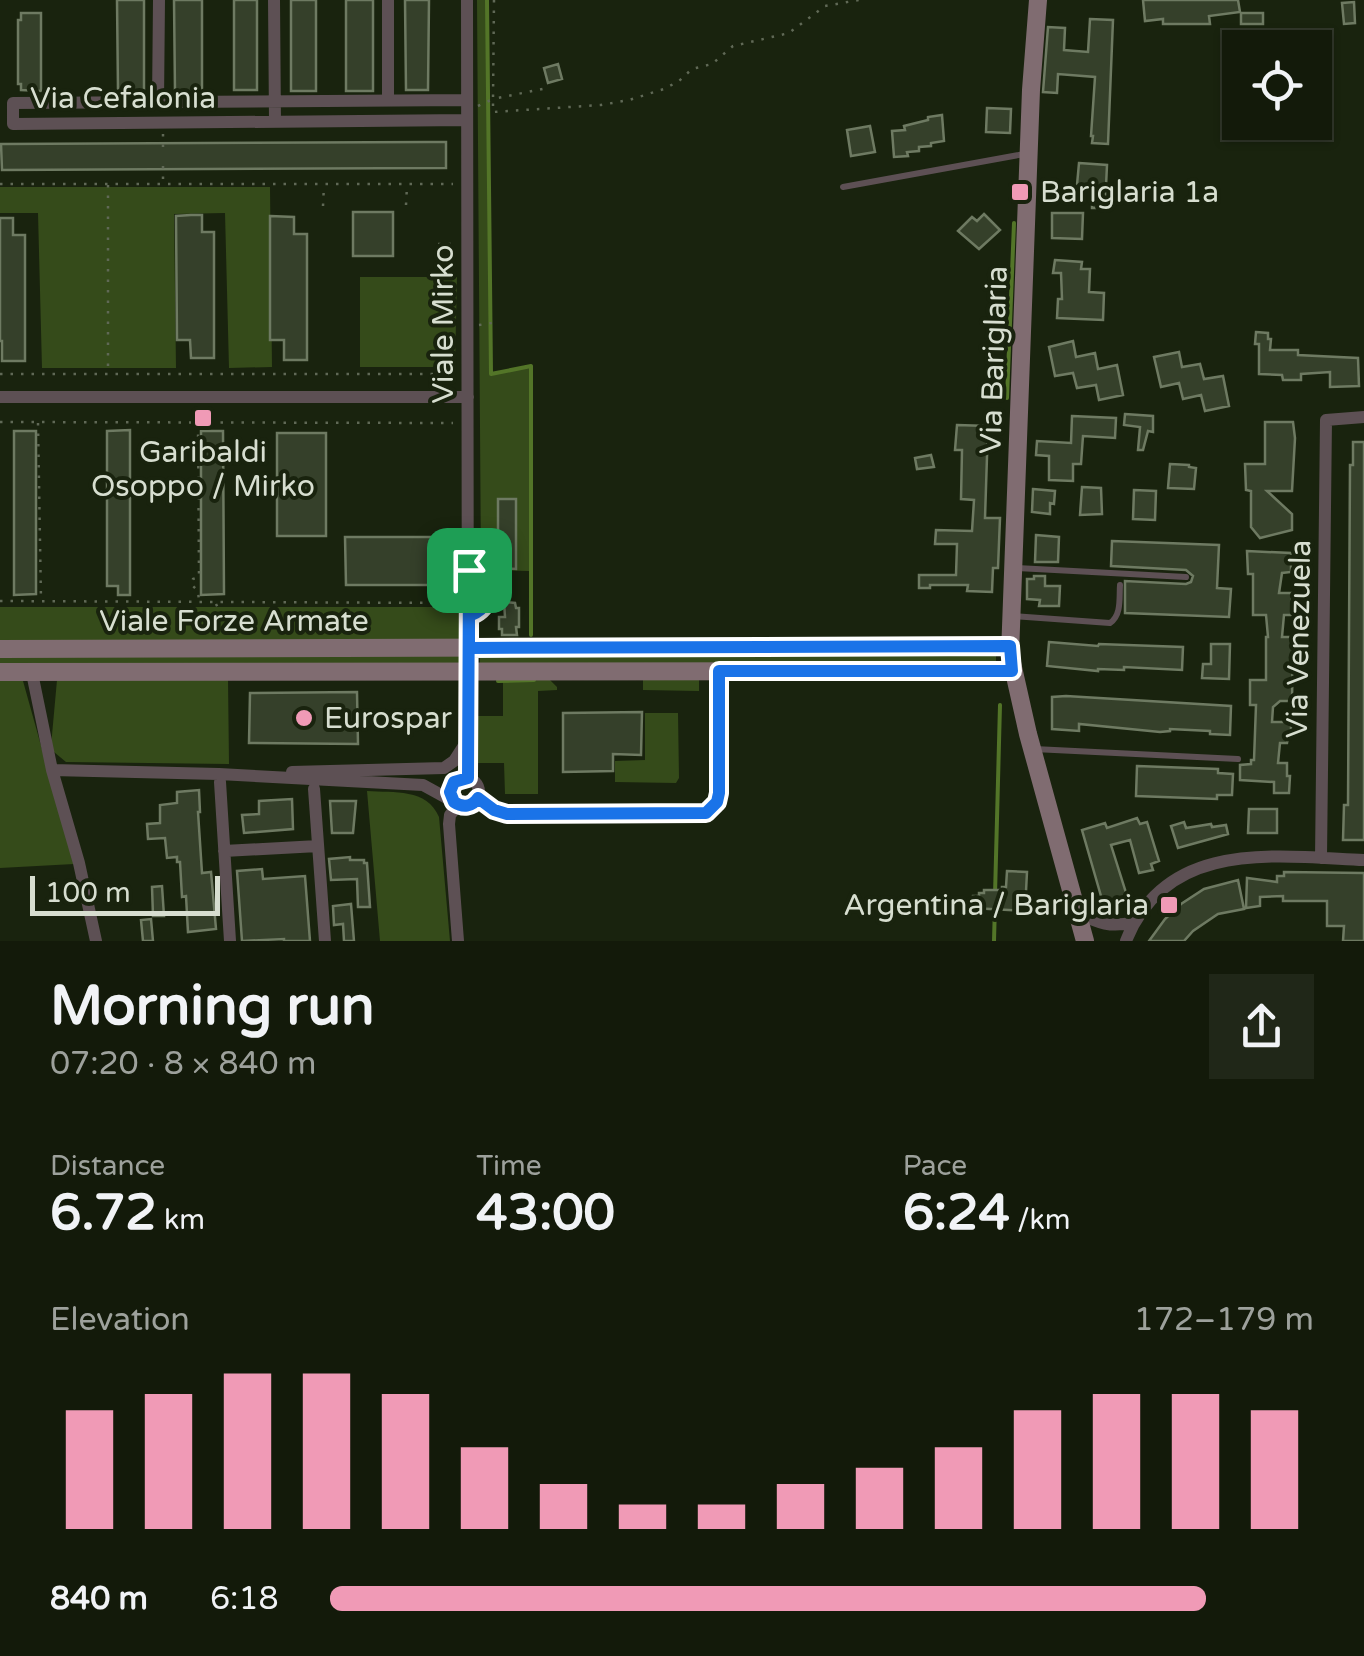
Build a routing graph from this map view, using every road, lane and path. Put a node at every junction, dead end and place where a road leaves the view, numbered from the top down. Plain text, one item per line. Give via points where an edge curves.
1 (159, 0) edge
2 (274, 0) edge
3 (388, 0) edge
4 (467, 0) edge
5 (494, 0) edge
6 (859, 0) edge
7 (1038, 0) edge
8 (547, 88) dead end
9 (388, 100) junction
10 (468, 100) junction
11 (274, 101) junction
12 (490, 101) junction
13 (158, 102) junction
14 (468, 120) junction
15 (275, 122) junction
16 (1029, 154) junction
17 (163, 166) dead end
18 (0, 184) edge
19 (108, 184) junction
20 (163, 184) junction
21 (324, 184) junction
22 (406, 184) junction
23 (468, 184) junction
24 (843, 187) dead end
25 (406, 205) dead end
26 (323, 206) dead end
27 (438, 244) dead end
28 (468, 244) junction
29 (496, 322) dead end
30 (485, 324) dead end
31 (0, 374) edge
32 (108, 374) junction
33 (461, 374) dead end
34 (468, 396) junction
35 (0, 397) edge
36 (1364, 418) edge
37 (0, 422) edge
38 (38, 422) junction
39 (198, 422) junction
40 (459, 423) dead end
41 (1013, 568) junction
42 (199, 577) junction
43 (1186, 577) dead end
44 (1120, 584) dead end
45 (198, 591) junction
46 (0, 601) edge
47 (41, 602) junction
48 (198, 602) junction
49 (216, 602) junction
50 (460, 603) dead end
51 (1011, 616) junction
52 (232, 636) dead end
53 (1010, 646) junction
54 (469, 648) junction
55 (0, 649) edge
56 (469, 671) junction
57 (719, 671) junction
58 (1012, 671) junction
59 (0, 672) edge
60 (32, 673) junction
61 (468, 733) junction
62 (1032, 749) junction
63 (1238, 759) dead end
64 (52, 770) junction
65 (220, 778) junction
66 (468, 778) junction
67 (314, 789) dead end
68 (478, 798) junction
69 (456, 804) junction
70 (318, 846) junction
71 (224, 851) junction
72 (1321, 858) junction
73 (1364, 860) edge
74 (1078, 913) junction
75 (1133, 922) junction
76 (1106, 925) junction
77 (96, 941) edge
78 (230, 941) edge
79 (325, 941) edge
80 (458, 941) edge
81 (1088, 941) edge
82 (1126, 941) edge

1 - 13 street
2 - 11 street
3 - 9 street
4 - 10 street, Viale Mirko
5 - 12 path
6 - 12 path via 826,6 789,34 733,46 664,89 629,100 494,112
7 - 16 street, Via Bariglaria
8 - 12 path
9 - 10 street, Via Cefalonia
9 - 11 street, Via Cefalonia
10 - 14 street, Viale Mirko
11 - 13 street, Via Cefalonia
11 - 15 street
13 - 15 street, Via Cefalonia via 13,103 14,124
14 - 15 street, Via Cefalonia
14 - 23 street, Viale Mirko
16 - 24 lane
16 - 41 street, Via Bariglaria
17 - 20 path
18 - 19 path
19 - 20 path
19 - 32 path
20 - 21 path
21 - 22 path
21 - 26 path
22 - 23 path
22 - 25 path
23 - 28 street, Viale Mirko
27 - 28 path
28 - 34 street, Viale Mirko
29 - 30 path
31 - 32 path
32 - 33 path
34 - 35 street
34 - 54 street, Viale Mirko
36 - 72 street, Via Venezuela via 1326,420
37 - 38 path
38 - 39 path
38 - 47 path
39 - 40 path
39 - 42 path
41 - 43 lane
41 - 51 street, Via Bariglaria
42 - 45 path
42 - 45 path via 190,584
44 - 51 lane via 1118,612 1110,622
45 - 48 path
46 - 47 path
47 - 48 path
48 - 49 path
49 - 50 path
49 - 52 path
51 - 53 street, Via Bariglaria
53 - 54 street, Viale Forze Armate
53 - 58 street, Via Bariglaria
54 - 55 street, Viale Forze Armate
54 - 56 street
56 - 57 street, Viale Forze Armate
56 - 60 street, Viale Forze Armate
56 - 61 street
57 - 58 street, Viale Forze Armate
57 - 68 lane via 719,793 706,813 507,814
58 - 62 street, Via Bariglaria
59 - 60 street, Viale Forze Armate
60 - 64 street
61 - 65 street via 461,753 444,768
61 - 66 street
62 - 63 lane
62 - 74 street, Via Bariglaria
64 - 65 street
64 - 77 street
65 - 69 street via 423,786
65 - 71 street
66 - 68 street
66 - 69 street via 451,787
67 - 70 street
68 - 69 street
69 - 80 street via 449,820
70 - 71 street
70 - 79 street
71 - 78 street
72 - 73 street
72 - 75 street via 1214,863 1170,883
74 - 76 street
74 - 81 street, Via Bariglaria
75 - 76 street
75 - 82 street
76 - 81 street

